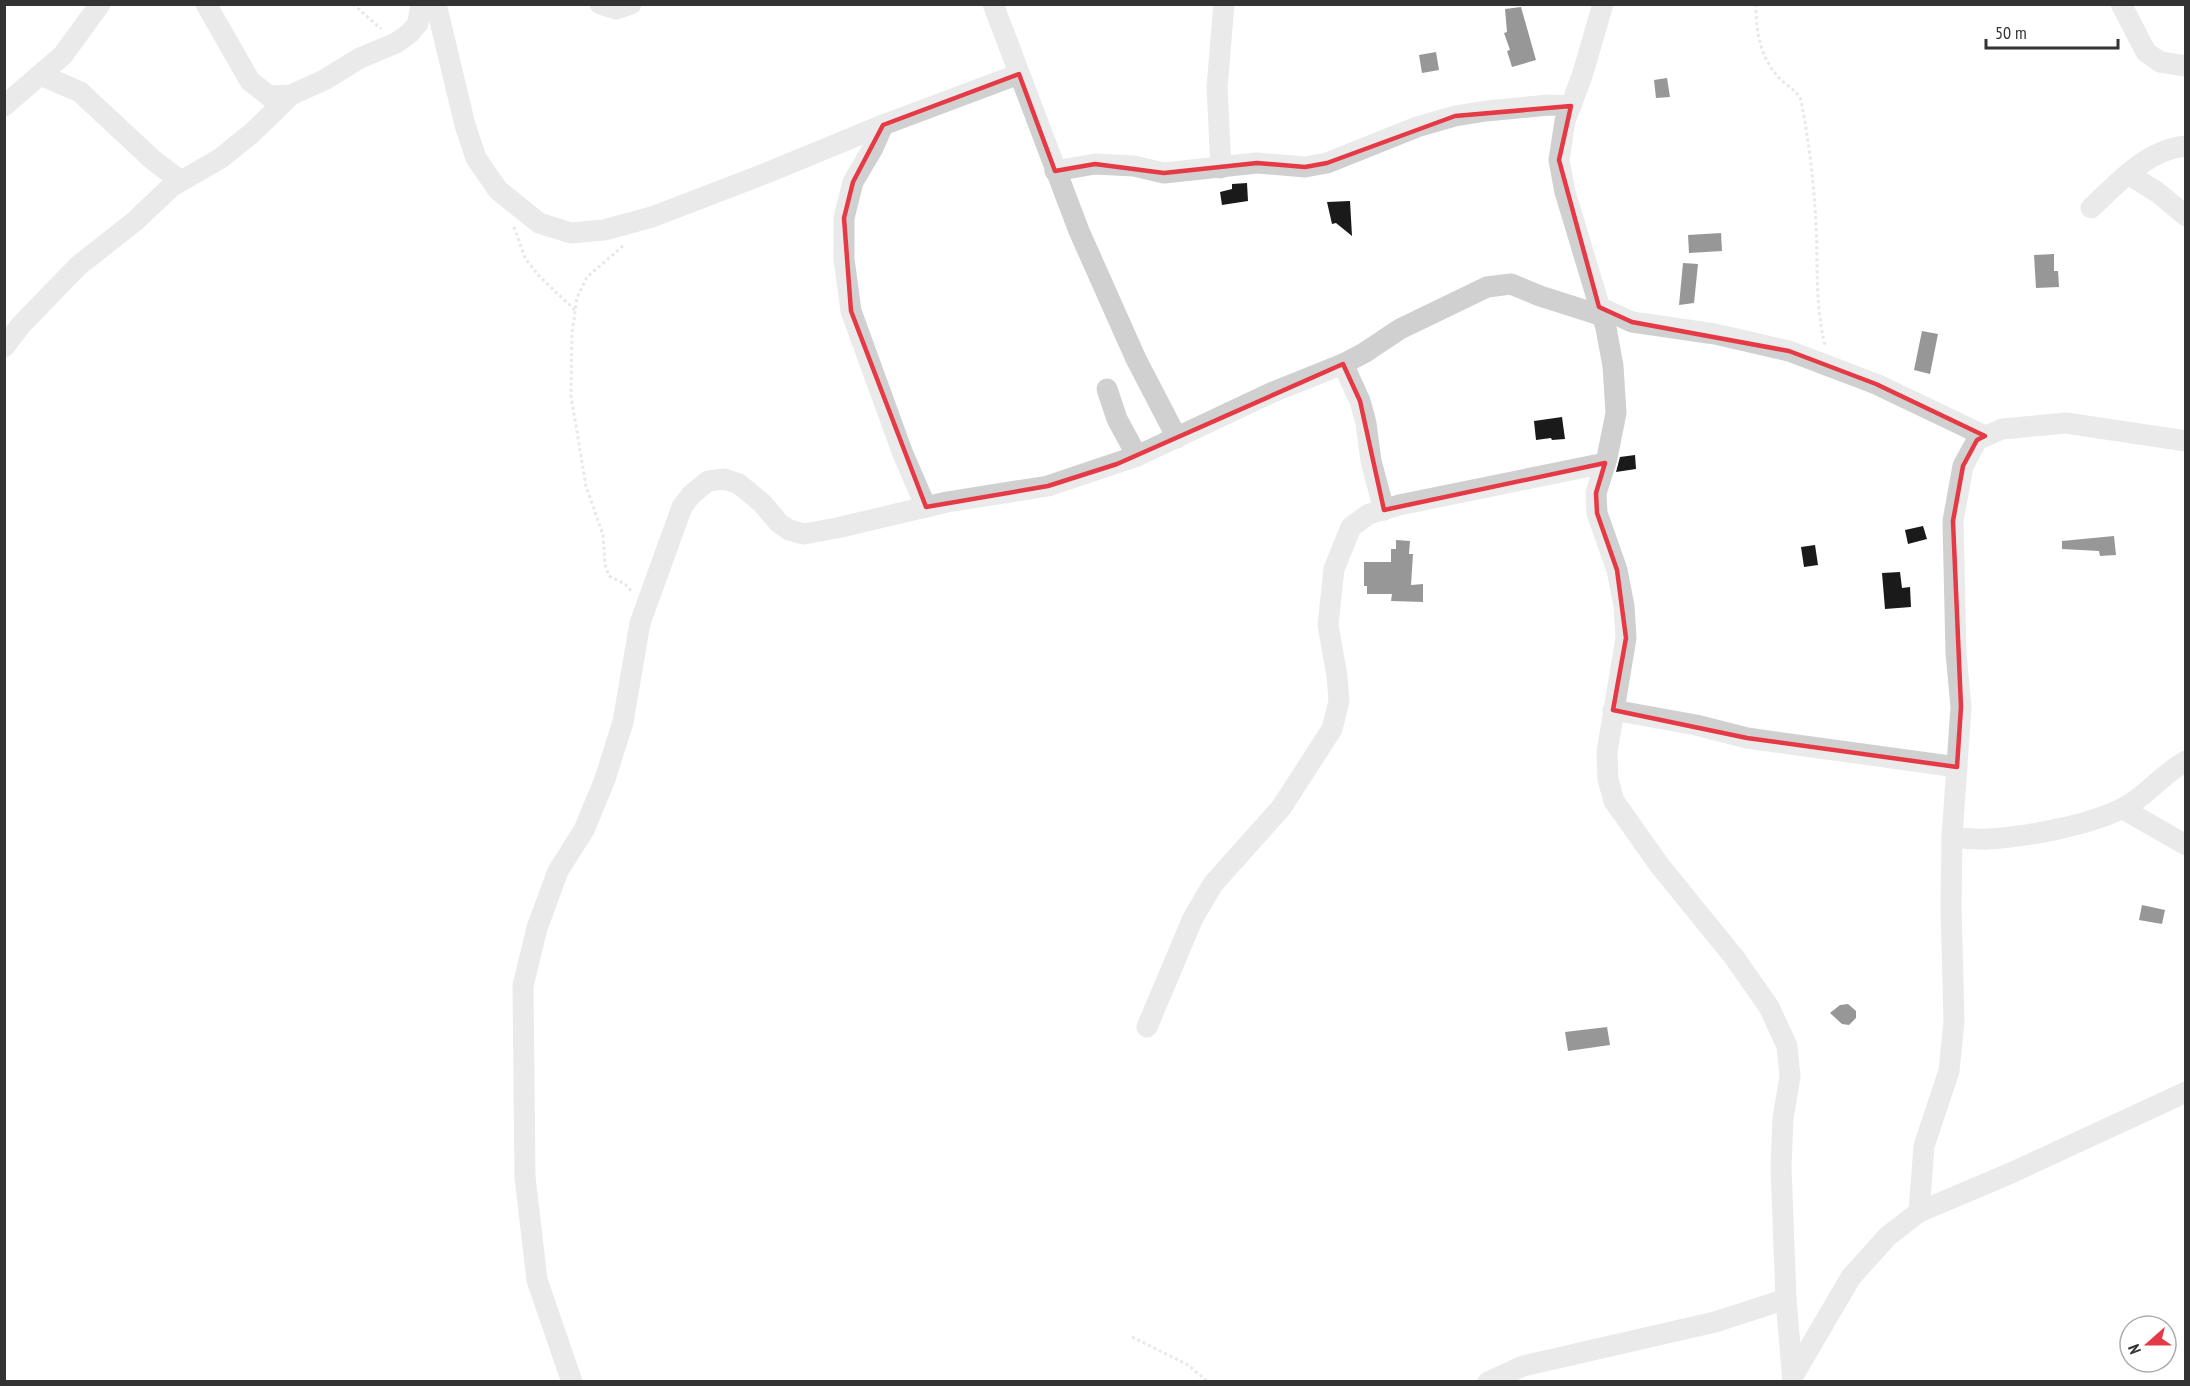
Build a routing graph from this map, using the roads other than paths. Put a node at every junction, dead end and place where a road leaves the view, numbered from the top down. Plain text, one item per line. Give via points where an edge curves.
1 (100, 4) edge
2 (206, 4) edge
3 (421, 4) edge
4 (436, 4) edge
5 (600, 4) edge
6 (632, 4) edge
7 (993, 4) edge
8 (1013, 4) edge
9 (1224, 4) edge
10 (1603, 4) edge
11 (2121, 4) edge
12 (1002, 29) junction
13 (2186, 66) edge
14 (1019, 74) junction
15 (41, 75) junction
16 (291, 95) junction
17 (4, 106) edge
18 (1571, 106) junction
19 (883, 125) junction
20 (2186, 146) edge
21 (1221, 168) junction
22 (1055, 171) junction
23 (2128, 174) junction
24 (181, 181) junction
25 (2091, 208) dead end
26 (2186, 216) edge
27 (1601, 311) junction
28 (4, 348) edge
29 (1343, 364) junction
30 (1107, 389) dead end
31 (1985, 436) junction
32 (1177, 438) junction
33 (2186, 441) edge
34 (1137, 456) junction
35 (1605, 463) junction
36 (926, 507) junction
37 (1384, 510) junction
38 (1613, 710) junction
39 (2186, 761) edge
40 (1957, 767) junction
41 (2122, 809) junction
42 (1952, 837) junction
43 (2186, 845) edge
44 (1147, 1027) dead end
45 (2186, 1092) edge
46 (1919, 1212) junction
47 (1786, 1299) junction
48 (1793, 1379) edge
49 (572, 1382) edge
50 (1488, 1382) edge

1 - 15 street via 63,55
2 - 16 street via 250,81 269,96
3 - 16 street via 418,23 396,43
4 - 19 street via 476,158 498,190 539,223 571,233 604,230 652,217
5 - 6 street via 616,9
7 - 12 street
8 - 12 street
9 - 21 street via 1217,87
10 - 18 street
11 - 13 street via 2146,52 2160,62
12 - 14 street
14 - 19 street
14 - 22 street
15 - 17 street
15 - 24 street via 80,92
16 - 24 street via 221,158
18 - 21 street via 1455,116 1327,163 1305,167 1257,163
18 - 27 street via 1559,160
19 - 36 street via 853,182 844,218 844,259 851,311
20 - 23 street via 2157,154
21 - 22 street via 1164,172 1095,164
22 - 32 street via 1136,359
23 - 25 street
23 - 26 street
24 - 28 street via 78,266
27 - 29 street via 1540,296 1511,284 1487,287 1400,329
27 - 31 street via 1632,322 1779,348 1876,384
27 - 35 street via 1613,366 1616,413
29 - 32 street
29 - 37 street via 1360,401
30 - 34 street via 1117,419
31 - 33 street via 2002,429 2066,423
31 - 40 street via 1977,440 1963,466 1953,521 1961,707
32 - 34 street
34 - 36 street via 1048,486
35 - 37 street
35 - 38 street via 1596,493 1598,513 1617,570 1626,638
36 - 49 street via 804,534 789,530 739,484 724,479 708,481 682,507 643,615 623,722 605,779 584,831 558,870 537,928 524,986 525,1177 537,1280
37 - 44 street via 1369,514 1351,527 1334,569 1328,626 1339,701 1332,729 1281,808 1213,884 1193,918
38 - 40 street via 1759,740
38 - 47 street via 1607,752 1614,801 1660,866 1734,957 1769,1007 1787,1046 1790,1077 1780,1167
39 - 41 street
40 - 42 street
41 - 42 street via 2064,828 1987,840
41 - 43 street
42 - 46 street via 1954,1021 1949,1071 1924,1146
45 - 46 street
46 - 48 street via 1887,1236 1851,1277
47 - 48 street
47 - 50 street via 1715,1322 1522,1366

